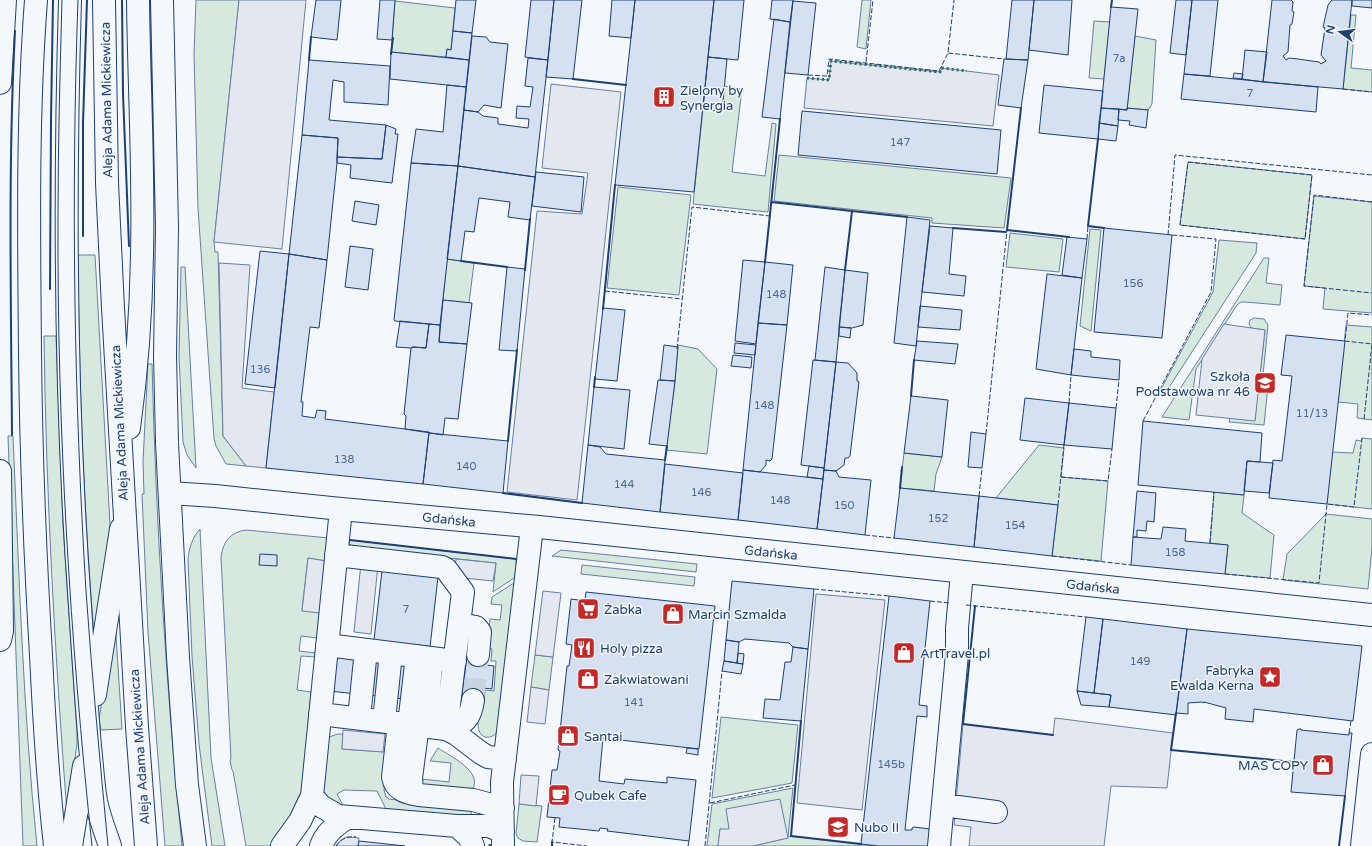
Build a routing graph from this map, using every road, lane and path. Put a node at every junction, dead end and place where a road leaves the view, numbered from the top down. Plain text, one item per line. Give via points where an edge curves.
1 (5, 0) edge
2 (36, 0) edge
3 (70, 0) edge
4 (104, 0) edge
5 (138, 0) edge
6 (162, 0) edge
7 (0, 83) edge
8 (0, 471) edge
9 (122, 479) junction
10 (170, 493) junction
11 (341, 509) junction
12 (124, 510) junction
13 (532, 527) junction
14 (336, 555) junction
15 (962, 572) junction
16 (1372, 616) edge
17 (459, 624) junction
18 (0, 640) edge
19 (379, 652) junction
20 (478, 655) tunnel mouth
21 (455, 661) junction
22 (473, 700) tunnel mouth
23 (378, 720) junction
24 (446, 729) junction
25 (89, 733) junction
26 (1372, 754) edge
27 (505, 759) junction
28 (312, 796) junction
29 (943, 805) junction
30 (503, 808) junction
31 (996, 812) dead end
32 (349, 817) junction
33 (457, 826) junction
34 (503, 839) edge
35 (55, 846) edge
36 (71, 846) edge
37 (110, 846) edge
38 (146, 846) edge
39 (195, 846) edge
40 (282, 846) edge
41 (321, 846) edge
42 (473, 846) edge
43 (939, 846) edge
44 (1362, 846) edge

1 - 7 main road
2 - 35 main road via 32,47 28,201 31,419 40,642
3 - 25 main road via 66,206 68,365 77,568
4 - 9 main road, Aleja Adama Mickiewicza via 108,190
5 - 9 main road via 142,258 136,377
6 - 10 main road via 167,241 165,356
8 - 18 main road
9 - 12 main road, Aleja Adama Mickiewicza
10 - 11 main road, Gdańska
10 - 39 main road via 187,785
11 - 13 main road, Gdańska
11 - 14 main road
12 - 25 main road
12 - 38 main road, Aleja Adama Mickiewicza
13 - 15 main road, Gdańska
13 - 27 main road
14 - 17 main road via 446,569 463,592
14 - 19 main road
15 - 16 main road, Gdańska
15 - 29 main road
17 - 20 main road via 476,627 480,632
17 - 21 main road
19 - 21 main road
19 - 23 main road
19 - 23 main road
19 - 23 main road
19 - 23 main road
21 - 24 main road
22 - 24 main road via 472,710 463,723
23 - 24 main road
23 - 28 main road
23 - 30 main road via 394,782 402,790 419,795 473,800
24 - 27 main road via 481,754
25 - 36 main road
25 - 37 main road via 96,802
26 - 44 main road
27 - 30 main road via 502,782
28 - 32 main road via 329,812
28 - 40 main road via 300,821
29 - 31 main road
29 - 43 main road
30 - 34 main road
32 - 33 main road
32 - 41 main road via 331,830 323,839
33 - 34 main road via 489,826
33 - 42 main road

